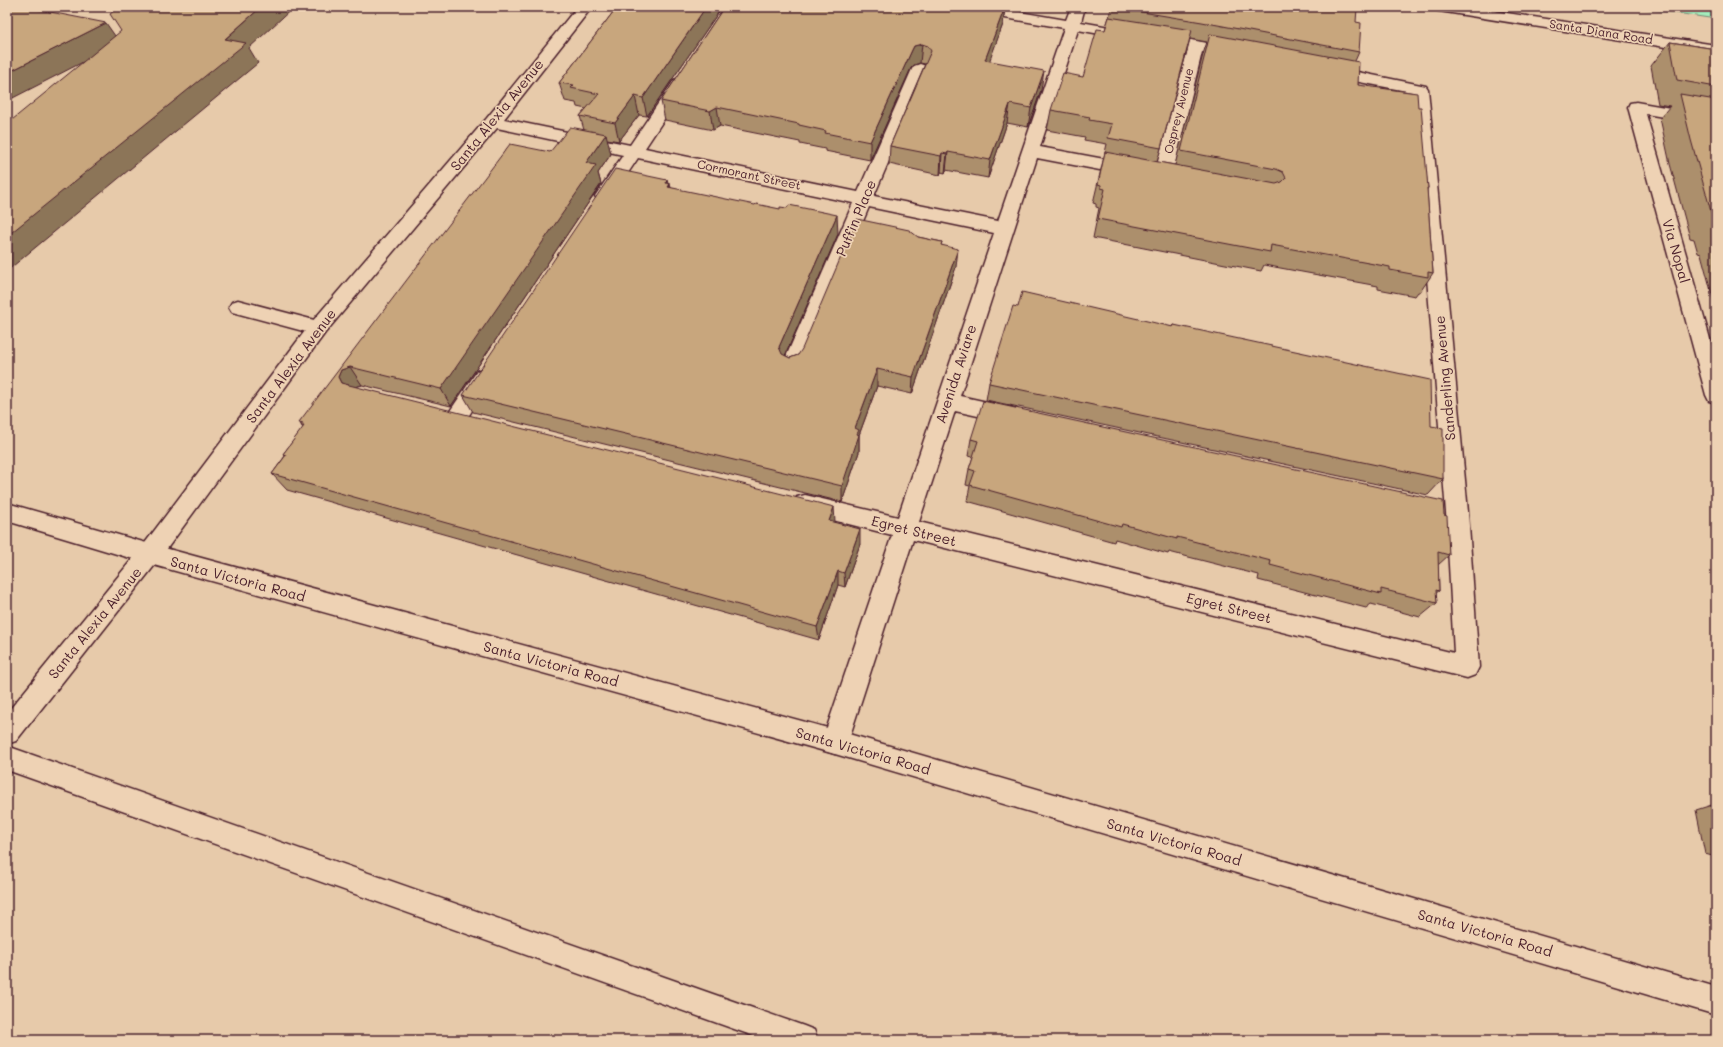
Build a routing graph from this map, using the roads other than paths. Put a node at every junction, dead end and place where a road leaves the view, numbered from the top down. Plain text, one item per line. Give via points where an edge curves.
1 (584, 7) edge
2 (963, 7) edge
3 (1439, 7) edge
4 (1075, 16) edge
5 (1196, 46) junction
6 (1716, 50) edge
7 (1250, 56) edge
8 (1312, 68) edge
9 (920, 69) edge
10 (686, 73) edge
11 (1716, 120) edge
12 (492, 122) junction
13 (1030, 151) junction
14 (634, 152) junction
15 (864, 199) junction
16 (594, 211) edge
17 (1005, 228) junction
18 (238, 307) dead end
19 (318, 328) junction
20 (492, 364) edge
21 (792, 366) edge
22 (1716, 395) edge
23 (947, 401) junction
24 (435, 412) edge
25 (456, 417) junction
26 (1032, 420) edge
27 (480, 423) edge
28 (789, 500) edge
29 (1434, 507) edge
30 (7, 512) edge
31 (1457, 512) junction
32 (905, 529) junction
33 (150, 554) junction
34 (1467, 666) joint
35 (7, 732) edge
36 (835, 742) junction
37 (7, 758) edge
38 (1716, 1001) edge
39 (804, 1040) edge

1 - 12 street, Santa Alexia Avenue
2 - 4 street
3 - 6 street, Santa Diana Road
4 - 5 street
4 - 13 street, Avenida Aviare
5 - 7 street
5 - 13 street, Osprey Avenue via 1170,178
8 - 31 street, Sanderling Avenue via 1420,89
9 - 15 street, Puffin Place
10 - 14 street
11 - 22 street, Via Nopal via 1636,107
12 - 14 street, Cormorant Street
12 - 19 street, Santa Alexia Avenue
13 - 17 street, Avenida Aviare
14 - 15 street, Cormorant Street
14 - 16 street
15 - 17 street, Cormorant Street
15 - 21 street, Puffin Place
17 - 23 street, Avenida Aviare
18 - 19 lane
19 - 33 street, Santa Alexia Avenue
20 - 25 street
23 - 26 street
23 - 32 street, Avenida Aviare
24 - 25 street
25 - 27 street
28 - 32 street, Egret Street
29 - 31 street
30 - 33 street, Santa Victoria Road
31 - 34 street, Sanderling Avenue
32 - 34 street, Egret Street
32 - 36 street, Avenida Aviare
33 - 35 street, Santa Alexia Avenue
33 - 36 street, Santa Victoria Road
36 - 38 street, Santa Victoria Road
37 - 39 lane

